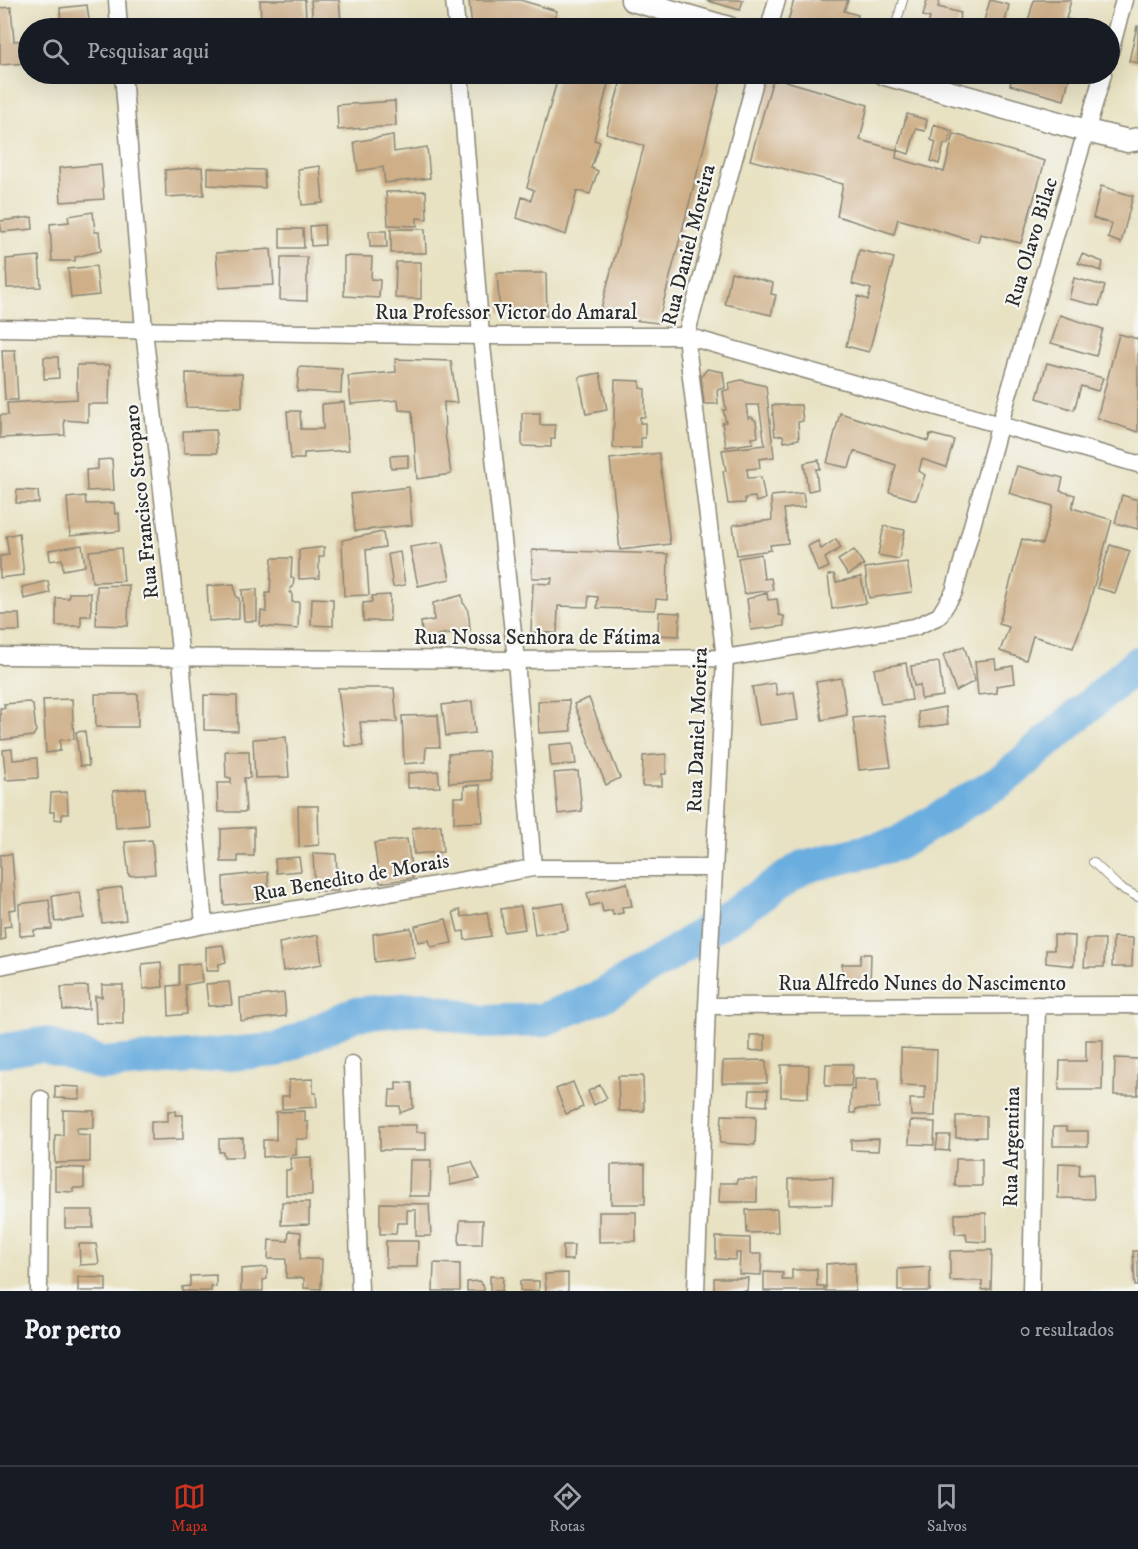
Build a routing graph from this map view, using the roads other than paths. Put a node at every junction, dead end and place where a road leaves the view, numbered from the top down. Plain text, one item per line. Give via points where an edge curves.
1 (117, 0) edge
2 (454, 0) edge
3 (632, 0) edge
4 (777, 0) edge
5 (903, 0) edge
6 (1124, 0) edge
7 (118, 18) edge
8 (456, 18) edge
9 (694, 18) edge
10 (772, 18) edge
11 (898, 18) edge
12 (1119, 18) edge
13 (124, 84) edge
14 (461, 84) edge
15 (754, 84) edge
16 (920, 84) edge
17 (1100, 84) edge
18 (1087, 131) junction
19 (1135, 141) edge
20 (0, 328) edge
21 (144, 330) junction
22 (481, 336) junction
23 (687, 336) junction
24 (1000, 423) junction
25 (1138, 464) edge
26 (0, 656) edge
27 (725, 658) junction
28 (181, 659) junction
29 (516, 660) junction
30 (1093, 862) dead end
31 (533, 868) junction
32 (713, 868) junction
33 (1138, 897) edge
34 (204, 925) junction
35 (0, 966) edge
36 (1037, 1005) junction
37 (1138, 1005) edge
38 (707, 1006) junction
39 (352, 1064) dead end
40 (41, 1099) dead end
41 (39, 1291) edge
42 (360, 1291) edge
43 (696, 1291) edge
44 (1031, 1291) edge

1 - 7 street
2 - 8 street
3 - 9 main road
4 - 10 street
5 - 11 lane
6 - 12 street
13 - 21 street, Rua Francisco Stroparo
14 - 22 street
15 - 23 street, Rua Daniel Moreira
16 - 18 main road
17 - 18 street, Rua Olavo Bilac
18 - 19 main road
18 - 24 street, Rua Olavo Bilac
20 - 21 street, Rua Professor Victor do Amaral
21 - 22 street, Rua Professor Victor do Amaral
21 - 28 street, Rua Francisco Stroparo
22 - 23 street, Rua Professor Victor do Amaral
22 - 29 street
23 - 24 street, Rua Professor Victor do Amaral
23 - 27 street, Rua Daniel Moreira
24 - 25 street, Rua Professor Victor do Amaral
24 - 27 street, Rua Nossa Senhora de Fátima via 954,592 939,616 915,627
26 - 28 street, Rua Nossa Senhora de Fátima
27 - 29 street, Rua Nossa Senhora de Fátima
27 - 32 street, Rua Daniel Moreira
28 - 29 street, Rua Nossa Senhora de Fátima
28 - 34 street, Rua Francisco Stroparo
29 - 31 street
30 - 33 lane via 1119,887
31 - 32 street, Rua Benedito de Morais
31 - 34 street, Rua Benedito de Morais
32 - 38 street, Rua Daniel Moreira
34 - 35 street, Rua Benedito de Morais
36 - 37 street, Rua Alfredo Nunes do Nascimento
36 - 38 street, Rua Alfredo Nunes do Nascimento
36 - 44 street, Rua Argentina
38 - 43 street, Rua Daniel Moreira
39 - 42 street
40 - 41 street

